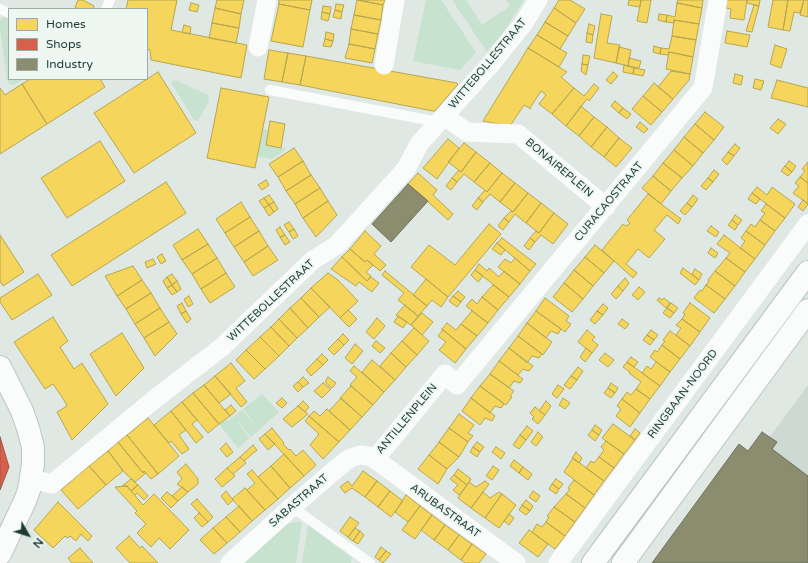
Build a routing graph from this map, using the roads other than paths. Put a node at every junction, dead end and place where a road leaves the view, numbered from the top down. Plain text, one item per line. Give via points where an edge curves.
1 (267, 0) edge
2 (395, 0) edge
3 (538, 0) edge
4 (718, 0) edge
5 (258, 47) dead end
6 (384, 65) dead end
7 (270, 90) dead end
8 (441, 119) junction
9 (606, 207) junction
10 (808, 224) edge
11 (808, 272) edge
12 (808, 310) edge
13 (0, 367) edge
14 (457, 385) joint
15 (375, 459) junction
16 (41, 481) junction
17 (292, 507) junction
18 (0, 554) edge
19 (230, 563) edge
20 (370, 563) edge
21 (516, 563) edge
22 (558, 563) edge
23 (593, 563) edge
24 (623, 563) edge

1 - 5 street
2 - 6 street
3 - 8 street, WITTEBOLLESTRAAT via 514,36
4 - 9 street, CURACAOSTRAAT via 703,88
7 - 8 lane
8 - 9 street, BONAIREPLEIN via 467,132 518,134
8 - 16 street, WITTEBOLLESTRAAT via 419,144 406,169 337,245 313,260 222,347
9 - 14 street, CURACAOSTRAAT
10 - 22 street, RINGBAAN-NOORD
11 - 23 main road
12 - 24 main road
13 - 16 main road via 22,411 33,447 33,464
14 - 15 street, ANTILLENPLEIN via 445,374
15 - 17 street, SABASTRAAT via 360,455 350,458
15 - 21 street, ARUBASTRAAT
16 - 18 main road via 24,501
17 - 19 street, SABASTRAAT
17 - 20 lane

